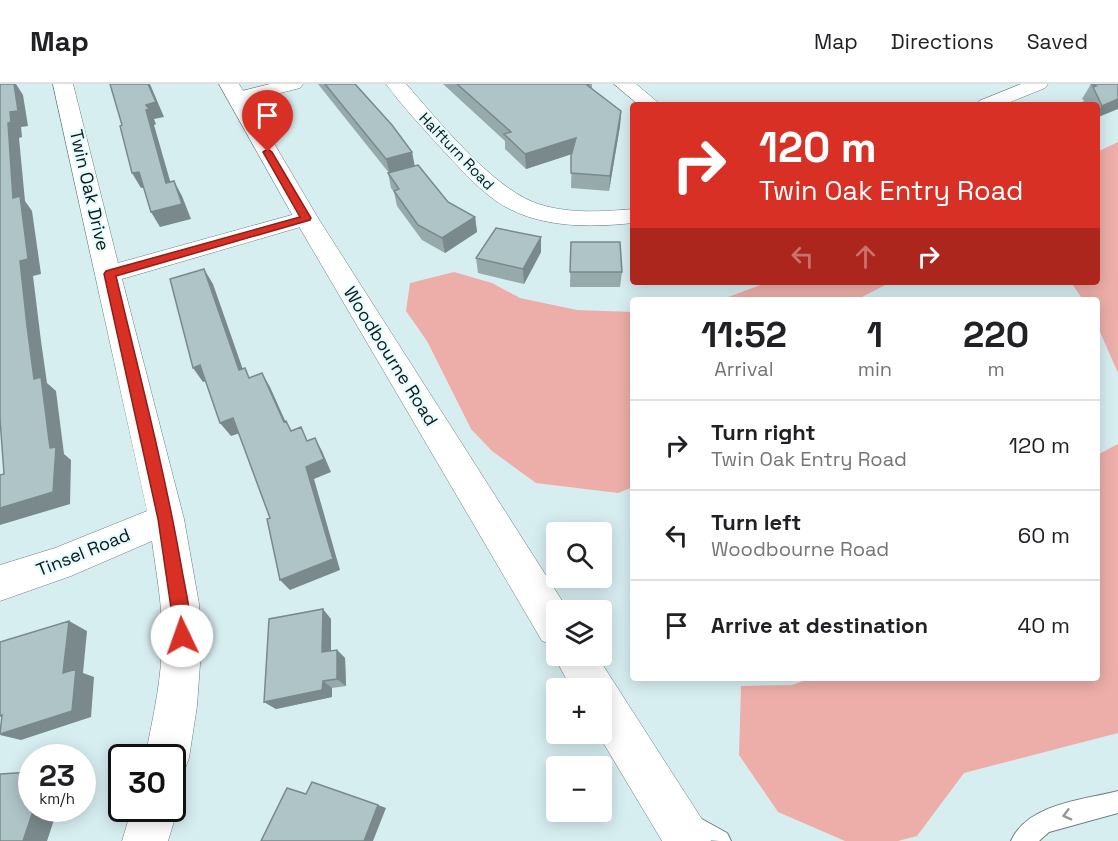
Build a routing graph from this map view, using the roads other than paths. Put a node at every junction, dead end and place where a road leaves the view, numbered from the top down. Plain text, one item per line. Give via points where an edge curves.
1 (63, 84) edge
2 (293, 84) edge
3 (396, 84) edge
4 (624, 84) edge
5 (1038, 84) edge
6 (233, 91) edge
7 (647, 102) edge
8 (993, 102) edge
9 (630, 216) edge
10 (306, 218) junction
11 (110, 274) junction
12 (166, 519) junction
13 (0, 583) edge
14 (546, 611) edge
15 (612, 716) edge
16 (169, 744) edge
17 (1118, 802) edge
18 (151, 822) edge
19 (680, 827) edge
20 (145, 841) edge
21 (719, 841) edge
22 (1023, 841) edge

1 - 11 street, Twin Oak Drive
2 - 6 street
3 - 9 street, Halfturn Road via 495,190 513,202 568,217
4 - 7 street
5 - 8 street
6 - 10 street, Woodbourne Road
10 - 11 street
10 - 14 street, Woodbourne Road
11 - 12 street, Twin Oak Drive
12 - 13 street, Tinsel Road via 58,564
12 - 16 street, Twin Oak Drive via 182,636
15 - 19 street
17 -> 22 lane via 1042,822
18 - 20 street
19 - 21 lane

